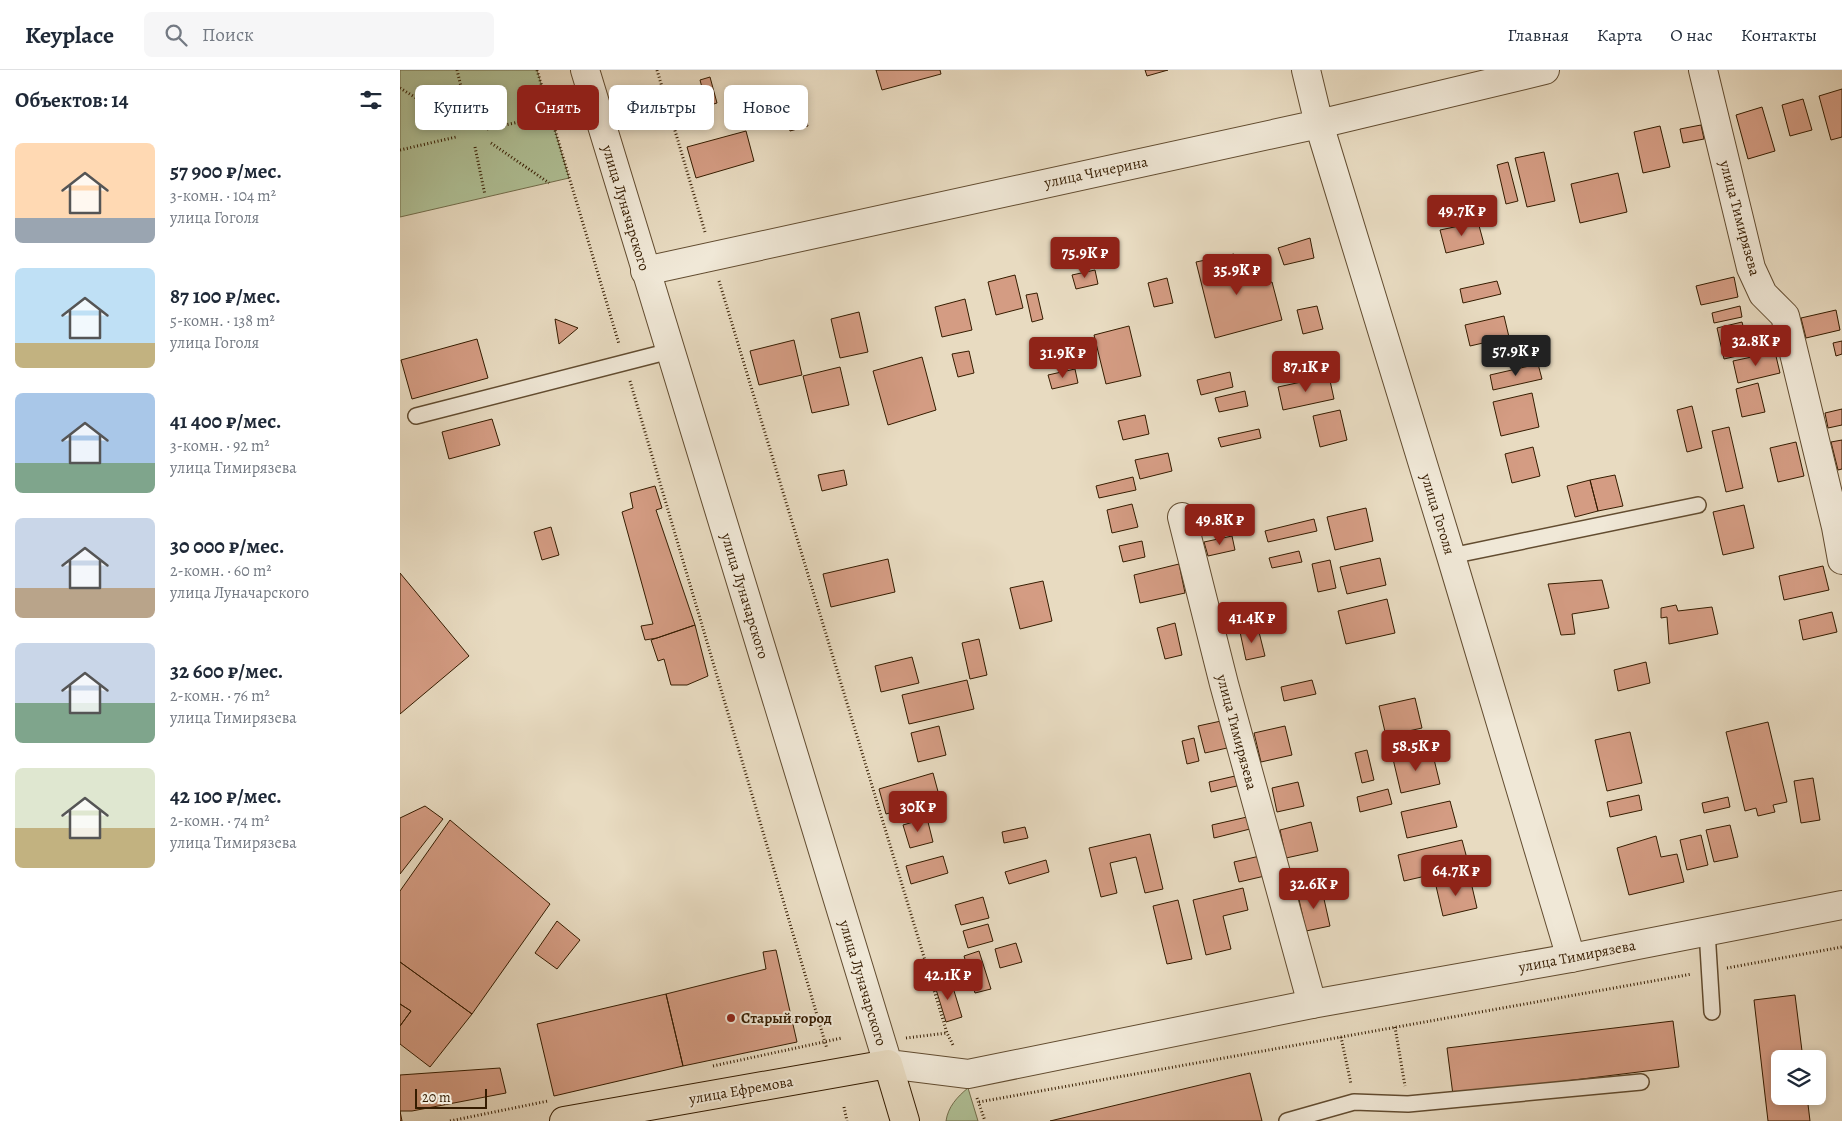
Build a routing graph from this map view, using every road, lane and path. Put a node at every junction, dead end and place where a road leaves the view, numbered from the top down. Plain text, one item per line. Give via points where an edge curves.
1 (457, 70) edge
2 (536, 70) edge
3 (585, 70) edge
4 (657, 70) edge
5 (1306, 70) edge
6 (1545, 70) edge
7 (1703, 70) edge
8 (461, 85) edge
9 (541, 85) edge
10 (400, 88) edge
11 (415, 97) edge
12 (1318, 124) junction
13 (554, 130) edge
14 (456, 137) dead end
15 (491, 143) dead end
16 (475, 147) dead end
17 (400, 150) edge
18 (549, 183) dead end
19 (485, 195) dead end
20 (712, 256) junction
21 (645, 271) junction
22 (670, 351) junction
23 (624, 362) junction
24 (416, 416) dead end
25 (1698, 505) dead end
26 (1182, 517) dead end
27 (1451, 556) junction
28 (1842, 560) edge
29 (1841, 911) edge
30 (1707, 931) junction
31 (1842, 947) edge
32 (1571, 958) junction
33 (1710, 971) junction
34 (1312, 1004) junction
35 (1712, 1012) dead end
36 (1395, 1027) junction
37 (947, 1033) junction
38 (900, 1038) dead end
39 (827, 1051) dead end
40 (888, 1064) junction
41 (968, 1074) junction
42 (1641, 1082) dead end
43 (979, 1102) junction
44 (1408, 1104) junction
45 (844, 1107) dead end
46 (564, 1121) edge
47 (848, 1121) edge
48 (905, 1121) edge
49 (985, 1121) edge
50 (1287, 1121) edge

1 - 8 path
2 - 9 path
3 - 21 street, улица Луначарского
4 - 20 path
5 - 12 street, улица Гоголя
6 - 12 street, улица Чичерина
7 - 28 street, улица Тимирязева via 1751,268 1763,294 1785,316
10 - 11 path
12 - 20 street, улица Чичерина
12 - 27 street, улица Гоголя
13 - 23 path
14 - 17 path
15 - 18 path
16 - 19 path
20 - 21 street, улица Чичерина
20 - 37 path
21 - 22 street, улица Луначарского
22 - 23 lane
22 - 40 street, улица Луначарского
23 - 24 lane
23 - 39 path
25 - 27 lane
26 - 34 street, улица Тимирязева
27 - 32 street, улица Гоголя
29 - 30 street, улица Тимирязева
30 - 32 street, улица Тимирязева
30 - 33 lane
31 - 33 path
32 - 34 street, улица Тимирязева
33 - 35 lane
33 - 36 path
34 - 41 street, улица Тимирязева
36 - 43 path
36 - 44 path
37 - 38 path
37 - 41 path
40 - 41 street, улица Тимирязева
40 - 46 main road, улица Ефремова
40 - 48 main road, улица Луначарского
41 - 43 path
42 - 44 lane
43 - 49 path
44 - 50 lane via 1354,1102
45 - 47 path

